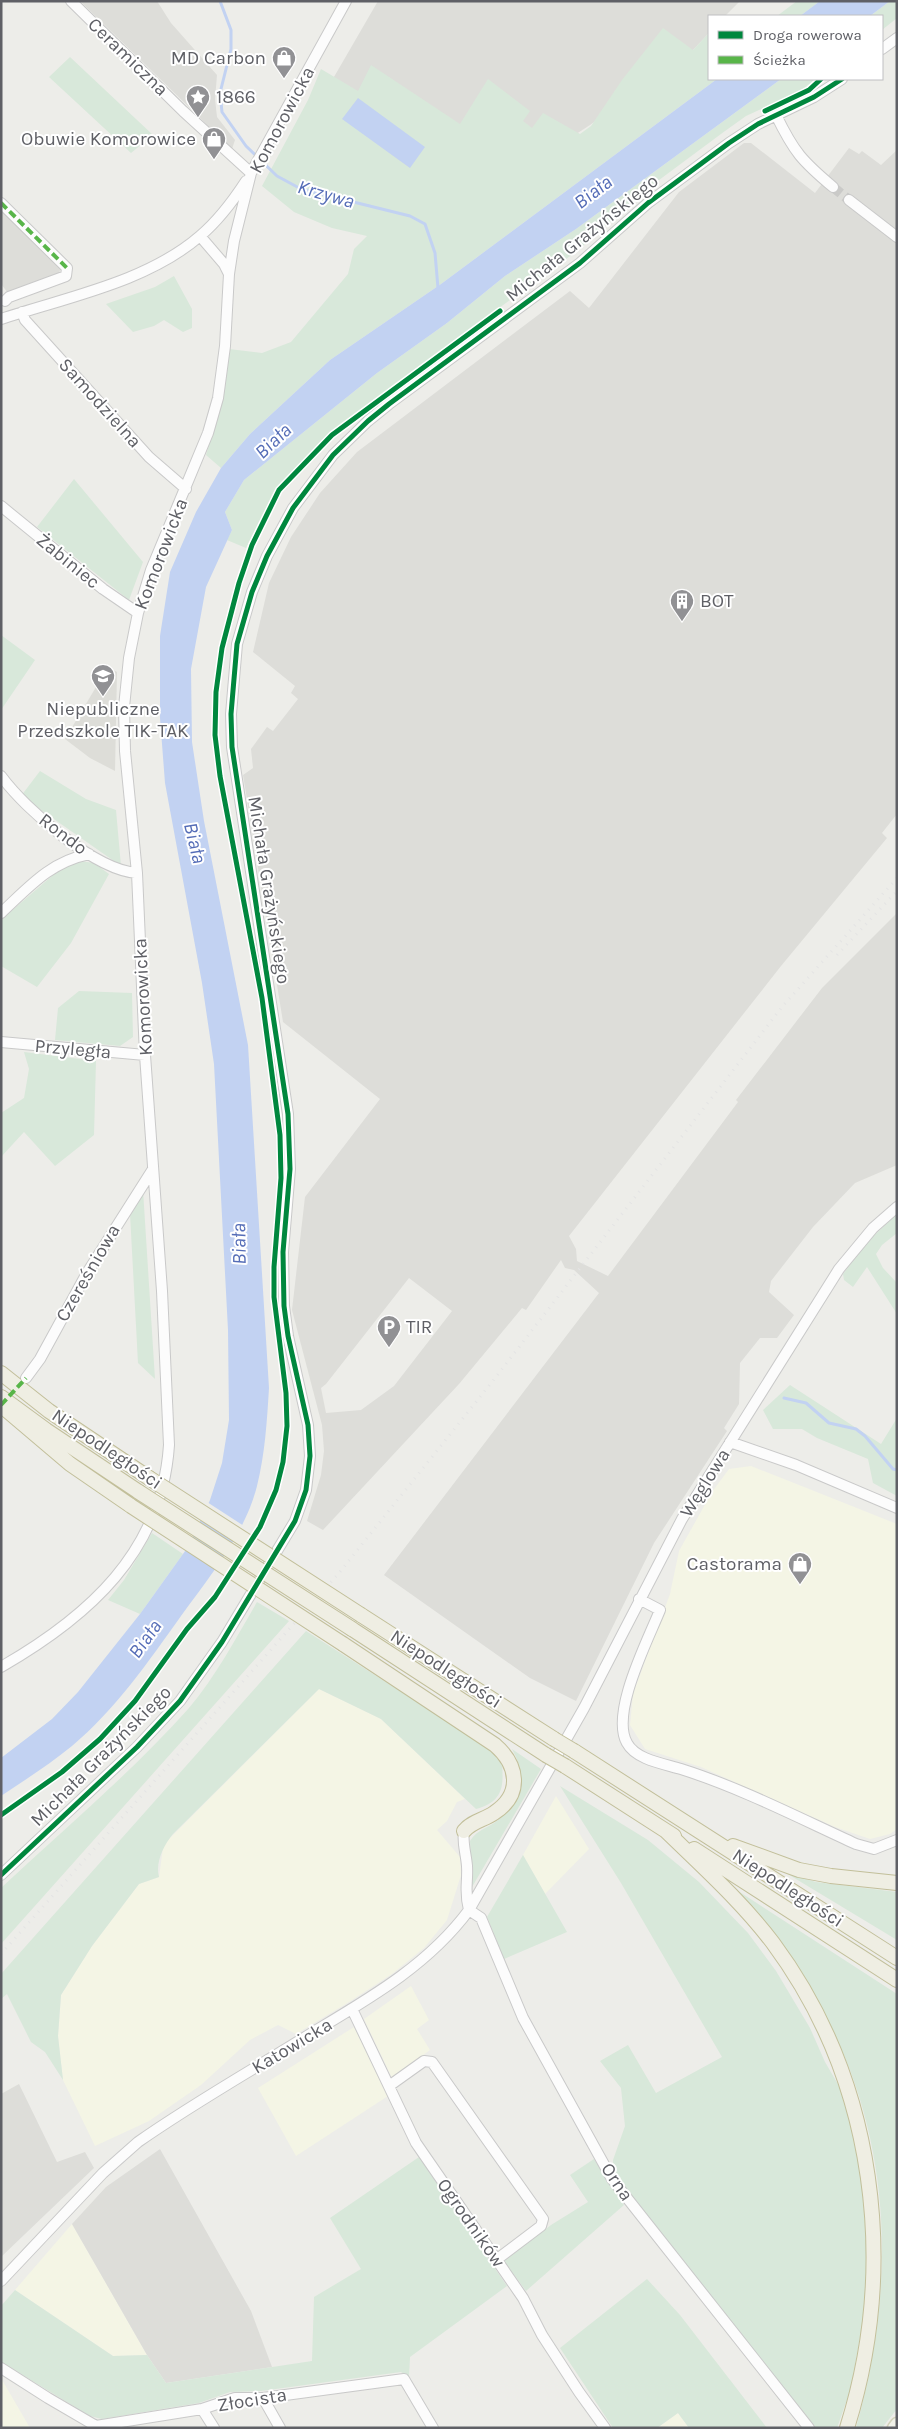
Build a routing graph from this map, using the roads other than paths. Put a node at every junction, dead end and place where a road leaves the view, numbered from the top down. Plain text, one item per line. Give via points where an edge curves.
1 (71, 1) edge
2 (346, 1) edge
3 (897, 38) edge
4 (883, 48) edge
5 (841, 80) edge
6 (776, 115) junction
7 (253, 171) junction
8 (833, 187) tunnel mouth
9 (849, 200) tunnel mouth
10 (1, 204) edge
11 (200, 236) junction
12 (897, 237) edge
13 (229, 274) junction
14 (3, 299) edge
15 (22, 312) junction
16 (6, 317) edge
17 (186, 489) junction
18 (1, 506) edge
19 (138, 613) junction
20 (1, 776) edge
21 (89, 854) junction
22 (137, 873) junction
23 (1, 914) edge
24 (1, 1042) edge
25 (145, 1055) junction
26 (153, 1168) junction
27 (897, 1207) edge
28 (1, 1373) edge
29 (26, 1378) dead end
30 (1, 1396) edge
31 (1, 1406) edge
32 (730, 1442) junction
33 (897, 1508) edge
34 (639, 1599) junction
35 (1, 1667) edge
36 (544, 1779) joint
37 (464, 1831) joint
38 (666, 1831) junction
39 (709, 1837) junction
40 (897, 1840) edge
41 (1, 1875) edge
42 (897, 1882) edge
43 (469, 1910) junction
44 (897, 1958) edge
45 (897, 1980) edge
46 (352, 2009) junction
47 (389, 2086) junction
48 (496, 2260) junction
49 (1, 2281) edge
50 (1, 2368) edge
51 (263, 2398) junction
52 (202, 2408) junction
53 (897, 2424) edge
54 (97, 2427) edge
55 (214, 2428) edge
56 (280, 2428) edge
57 (433, 2428) edge
58 (605, 2428) edge
59 (809, 2428) edge
60 (847, 2428) edge
61 (894, 2428) edge

1 - 7 street, Ceramiczna via 183,111
2 - 7 street, Komorowicka
3 - 4 street
5 - 6 street, Michała Grażyńskiego via 814,98
6 - 8 street via 804,162
6 - 41 street, Michała Grażyńskiego via 744,132 648,203 580,263 368,421 333,455 306,489 261,568 237,644 231,705 232,747 288,1114 290,1170 283,1252 284,1306 308,1425 310,1456 306,1490 295,1521 280,1548 222,1642 180,1701
7 - 11 street via 232,202
7 - 13 street, Komorowicka via 234,241
9 - 12 street
10 - 14 street via 67,268 66,276
11 - 13 street
11 - 15 street via 140,273
13 - 17 street, Komorowicka via 218,398
14 - 16 street
15 - 16 street
15 - 17 street, Samodzielna via 25,320 149,457
17 - 19 street, Komorowicka via 151,570
18 - 19 street, Żabiniec via 103,589
19 - 22 street, Komorowicka via 128,658 124,707
20 - 21 street, Rondo via 13,793 41,819
21 - 22 street, Rondo via 108,866
21 - 23 street via 59,863
22 - 25 street, Komorowicka
24 - 25 street, Przyległa
25 - 26 street, Komorowicka
26 - 29 street, Czereśniowa via 113,1229 40,1359
26 - 35 street, Komorowicka via 169,1445 161,1496 129,1559 105,1590 83,1613 52,1636
27 - 32 street, Węglowa via 873,1228 839,1269
28 - 39 highway, Niepodległości, bridge via 49,1411 149,1478
30 - 38 highway, Niepodległości, bridge via 139,1492
31 - 37 highway, bridge via 62,1459 506,1754 513,1766 514,1782 510,1796 492,1815 472,1823
32 - 33 street via 796,1465
32 - 34 street, Węglowa via 677,1527
34 - 36 street, Węglowa
34 - 40 street via 660,1610 627,1689 622,1724 627,1744 642,1756 697,1774 856,1844 874,1849
36 - 43 street, Katowicka
37 - 43 street via 465,1894
38 - 45 highway, Niepodległości
38 - 60 highway via 734,1899 772,1943 799,1983 845,2073 863,2129 878,2213 880,2269 867,2364
39 - 42 highway via 799,1870
39 - 44 highway, Niepodległości
43 - 46 street, Katowicka via 434,1951
43 - 59 street, Orna via 481,1918 523,2018 612,2179
46 - 47 street, Ogrodników
46 - 49 street, Katowicka via 138,2142 103,2173
47 - 48 street, Ogrodników via 424,2155
47 - 48 street via 424,2060 432,2062 543,2219 541,2226
48 - 58 street, Ogrodników
50 - 54 street, Złocista
51 - 52 street, Złocista via 235,2398
51 - 56 street
51 - 57 street, Złocista via 404,2379
52 - 54 street, Złocista
52 - 55 street
53 - 61 main road

